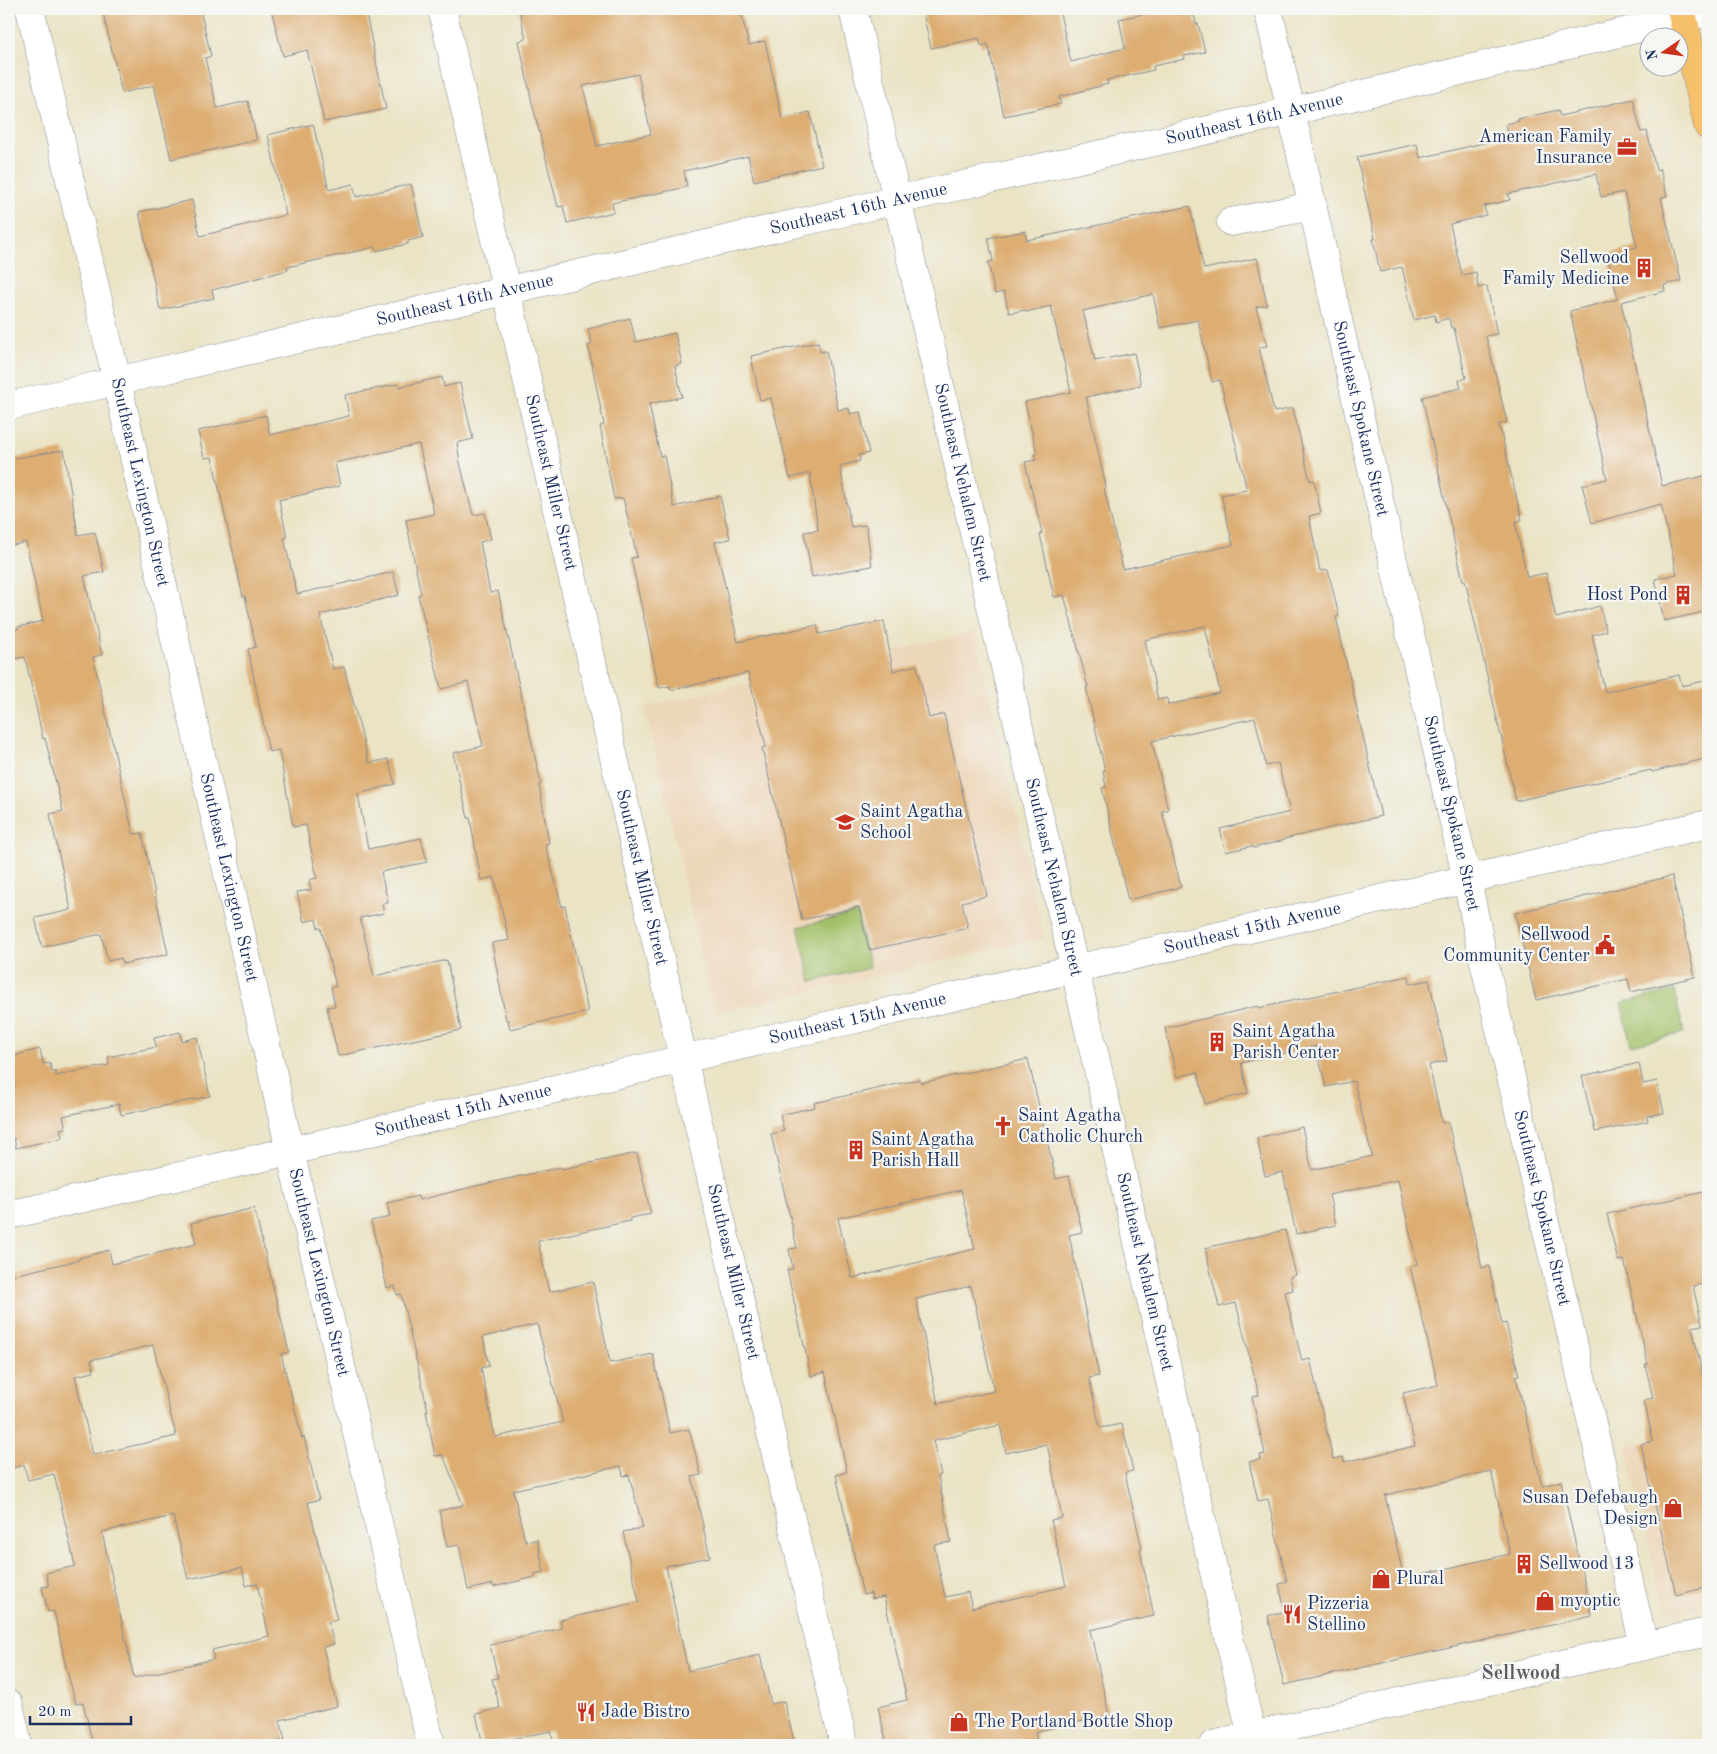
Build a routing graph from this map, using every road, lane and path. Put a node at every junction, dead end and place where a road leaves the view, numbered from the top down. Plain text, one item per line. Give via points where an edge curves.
1 (30, 9) edge
2 (442, 9) edge
3 (853, 9) edge
4 (1268, 9) edge
5 (1691, 13) edge
6 (1292, 111) junction
7 (1708, 126) edge
8 (897, 200) junction
9 (1313, 206) junction
10 (1232, 222) dead end
11 (506, 291) junction
12 (117, 381) junction
13 (9, 406) edge
14 (1708, 824) edge
15 (1467, 879) junction
16 (1076, 969) junction
17 (683, 1058) junction
18 (290, 1151) junction
19 (9, 1215) edge
20 (1708, 1632) edge
21 (1644, 1646) junction
22 (9, 1704) edge
23 (1253, 1741) edge
24 (18, 1745) edge
25 (432, 1745) edge
26 (844, 1745) edge
27 (1213, 1745) edge

1 - 12 street, Southeast Lexington Street
2 - 11 street, Southeast Miller Street
3 - 8 street, Southeast Nehalem Street
4 - 6 street, Southeast Spokane Street
5 - 6 street, Southeast 16th Avenue
5 - 7 main road
6 - 8 street, Southeast 16th Avenue
6 - 9 street, Southeast Spokane Street
8 - 11 street, Southeast 16th Avenue
8 - 16 street, Southeast Nehalem Street
9 - 10 street
9 - 15 street, Southeast Spokane Street
11 - 12 street, Southeast 16th Avenue
11 - 17 street, Southeast Miller Street
12 - 13 street, Southeast 16th Avenue
12 - 18 street, Southeast Lexington Street
14 - 15 street, Southeast 15th Avenue
15 - 16 street, Southeast 15th Avenue
15 - 21 street, Southeast Spokane Street
16 - 17 street, Southeast 15th Avenue
16 - 23 street, Southeast Nehalem Street
17 - 18 street, Southeast 15th Avenue
17 - 26 street, Southeast Miller Street
18 - 19 street, Southeast 15th Avenue
18 - 25 street, Southeast Lexington Street
20 - 21 street
21 - 23 street
22 - 24 street
23 - 27 street

